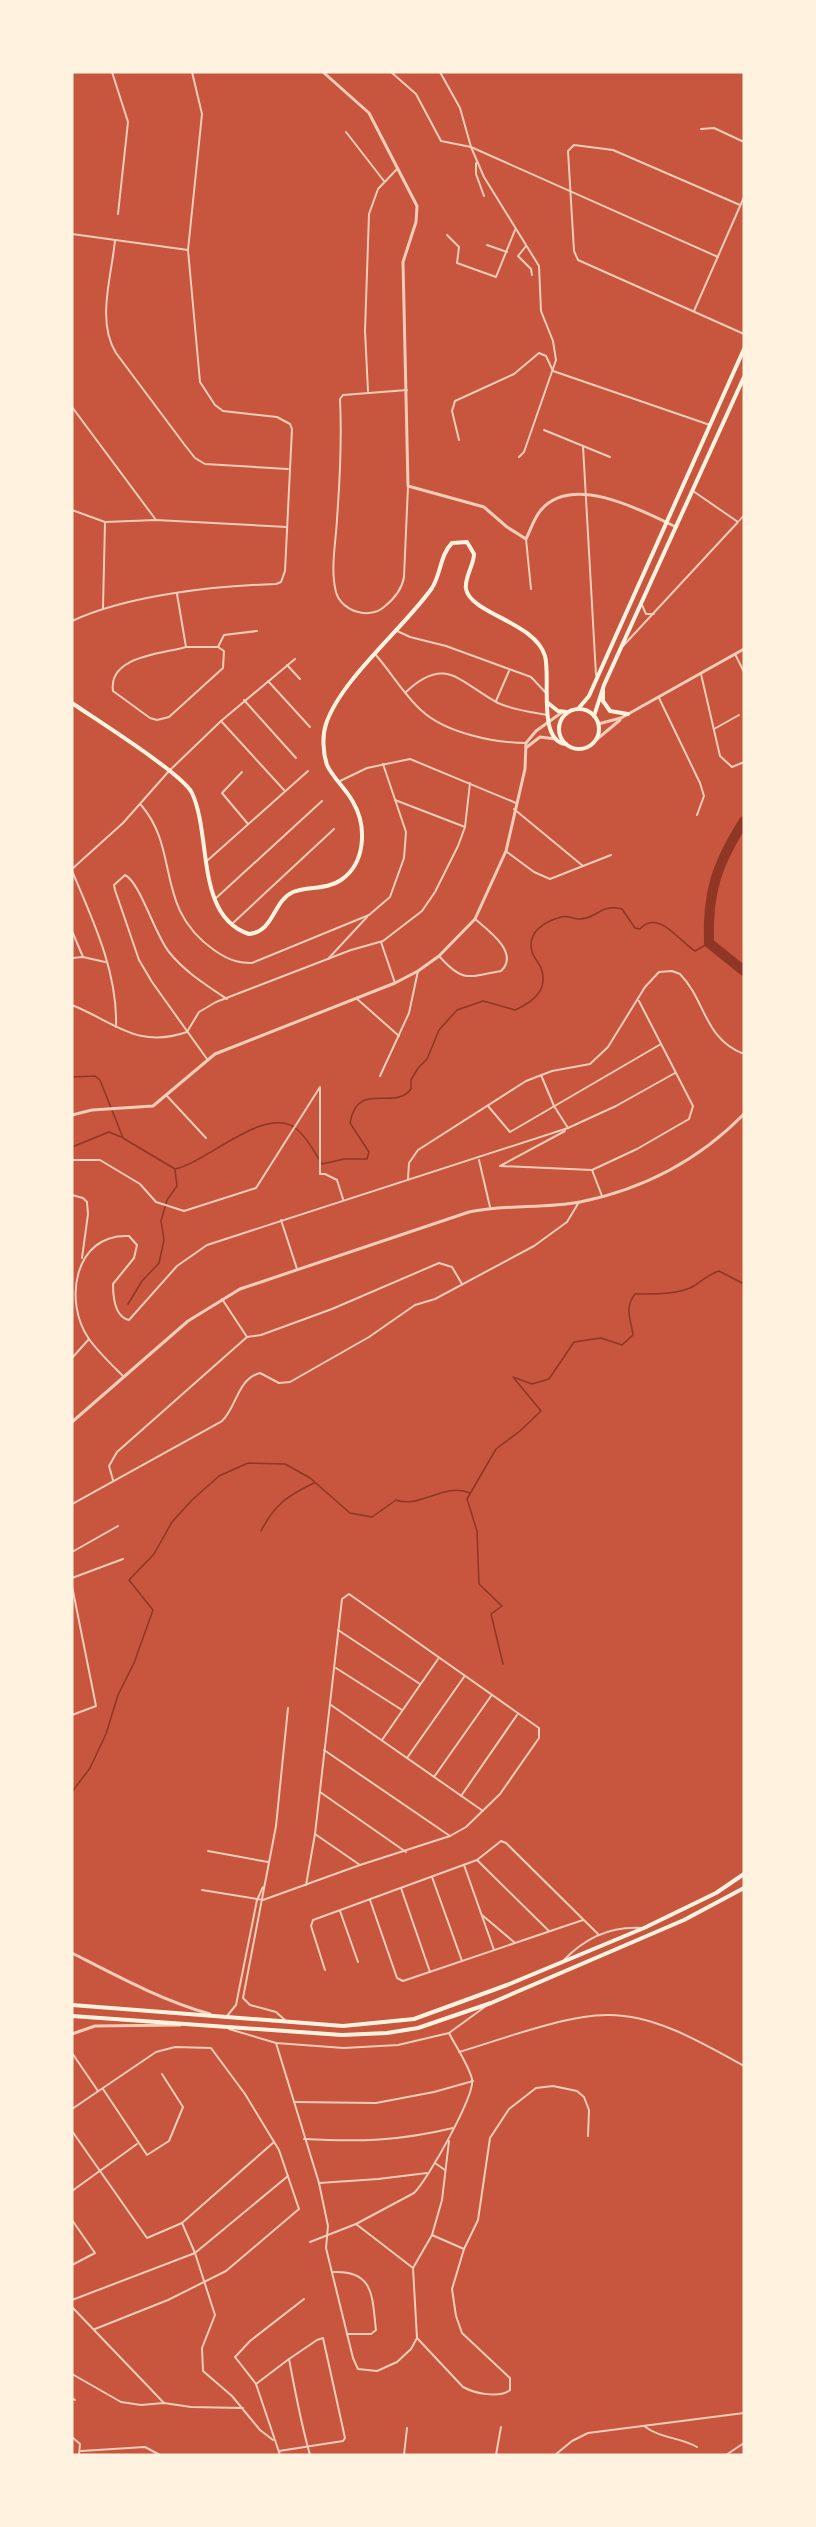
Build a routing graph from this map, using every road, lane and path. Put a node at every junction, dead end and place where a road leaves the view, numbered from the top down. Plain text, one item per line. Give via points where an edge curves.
1 (112, 72) edge
2 (192, 72) edge
3 (324, 72) edge
4 (391, 72) edge
5 (440, 72) edge
6 (701, 129) dead end
7 (346, 132) dead end
8 (744, 142) edge
9 (471, 147) junction
10 (476, 160) junction
11 (398, 168) junction
12 (384, 181) junction
13 (569, 192) junction
14 (484, 196) dead end
15 (744, 197) edge
16 (740, 206) junction
17 (118, 213) dead end
18 (515, 230) junction
19 (72, 234) edge
20 (447, 235) dead end
21 (115, 240) junction
22 (488, 245) dead end
23 (526, 246) junction
24 (188, 250) junction
25 (507, 252) junction
26 (718, 257) junction
27 (532, 275) dead end
28 (694, 311) junction
29 (744, 334) edge
30 (744, 349) edge
31 (553, 371) junction
32 (744, 377) edge
33 (407, 390) junction
34 (368, 391) junction
35 (72, 407) edge
36 (710, 425) junction
37 (544, 430) dead end
38 (459, 440) dead end
39 (583, 446) junction
40 (519, 457) dead end
41 (610, 458) dead end
42 (288, 469) junction
43 (408, 486) junction
44 (692, 490) junction
45 (586, 495) junction
46 (72, 510) edge
47 (744, 515) edge
48 (156, 520) junction
49 (105, 522) junction
50 (738, 522) junction
51 (666, 523) junction
52 (287, 527) junction
53 (675, 528) junction
54 (526, 538) junction
55 (531, 589) dead end
56 (177, 594) junction
57 (641, 603) junction
58 (103, 608) junction
59 (654, 614) junction
60 (72, 621) edge
61 (395, 630) junction
62 (257, 631) dead end
63 (186, 647) junction
64 (218, 647) junction
65 (621, 648) junction
66 (744, 649) edge
67 (375, 654) junction
68 (735, 654) junction
69 (295, 659) dead end
70 (287, 665) junction
71 (509, 671) junction
72 (744, 672) edge
73 (701, 674) junction
74 (596, 678) junction
75 (300, 679) dead end
76 (268, 681) junction
77 (604, 686) junction
78 (406, 692) junction
79 (548, 695) junction
80 (659, 698) junction
81 (244, 700) junction
82 (496, 702) junction
83 (72, 703) edge
84 (548, 703) junction
85 (578, 709) junction
86 (570, 711) junction
87 (561, 713) junction
88 (628, 714) junction
89 (548, 715) junction
90 (739, 715) dead end
91 (594, 716) junction
92 (621, 718) junction
93 (221, 721) junction
94 (548, 721) junction
95 (598, 724) junction
96 (310, 728) dead end
97 (714, 729) junction
98 (555, 739) junction
99 (596, 740) junction
100 (526, 743) junction
101 (566, 744) junction
102 (526, 748) junction
103 (296, 758) dead end
104 (744, 762) edge
105 (383, 764) junction
106 (169, 771) junction
107 (308, 771) dead end
108 (242, 772) dead end
109 (339, 782) junction
110 (470, 783) junction
111 (284, 790) junction
112 (395, 800) junction
113 (322, 801) dead end
114 (516, 803) junction
115 (141, 805) junction
116 (514, 809) junction
117 (697, 815) dead end
118 (248, 824) junction
119 (465, 827) junction
120 (334, 829) dead end
121 (506, 851) junction
122 (611, 855) dead end
123 (208, 860) junction
124 (584, 866) junction
125 (72, 870) edge
126 (215, 899) junction
127 (369, 915) junction
128 (475, 919) junction
129 (231, 925) junction
130 (72, 932) edge
131 (381, 942) junction
132 (439, 956) junction
133 (83, 957) junction
134 (72, 958) edge
135 (327, 960) junction
136 (106, 962) junction
137 (418, 971) junction
138 (395, 982) junction
139 (356, 998) junction
140 (227, 999) junction
141 (639, 1001) junction
142 (72, 1005) edge
143 (116, 1027) junction
144 (187, 1032) junction
145 (399, 1036) junction
146 (661, 1044) junction
147 (744, 1054) edge
148 (207, 1059) junction
149 (675, 1073) junction
150 (540, 1074) junction
151 (380, 1076) dead end
152 (167, 1095) junction
153 (488, 1106) junction
154 (554, 1106) junction
155 (744, 1113) edge
156 (72, 1115) edge
157 (573, 1126) junction
158 (568, 1128) junction
159 (206, 1138) dead end
160 (479, 1159) junction
161 (72, 1160) edge
162 (592, 1170) junction
163 (408, 1179) junction
164 (72, 1195) edge
165 (602, 1196) junction
166 (343, 1199) junction
167 (579, 1202) junction
168 (490, 1207) junction
169 (281, 1220) junction
170 (81, 1260) junction
171 (297, 1269) junction
172 (462, 1284) junction
173 (222, 1299) junction
174 (247, 1336) junction
175 (89, 1339) junction
176 (72, 1358) edge
177 (123, 1377) junction
178 (72, 1422) edge
179 (113, 1480) junction
180 (73, 1502) edge
181 (118, 1526) dead end
182 (72, 1552) edge
183 (123, 1559) dead end
184 (72, 1578) edge
185 (72, 1586) edge
186 (338, 1630) junction
187 (438, 1659) junction
188 (336, 1668) junction
189 (464, 1677) junction
190 (420, 1684) junction
191 (491, 1696) junction
192 (331, 1705) junction
193 (288, 1708) dead end
194 (402, 1710) junction
195 (517, 1714) junction
196 (72, 1715) edge
197 (382, 1740) junction
198 (324, 1750) junction
199 (407, 1758) junction
200 (434, 1777) junction
201 (319, 1791) junction
202 (461, 1796) junction
203 (483, 1811) junction
204 (315, 1834) junction
205 (450, 1836) junction
206 (208, 1851) dead end
207 (406, 1852) junction
208 (477, 1860) junction
209 (268, 1862) junction
210 (360, 1865) junction
211 (465, 1865) junction
212 (744, 1874) edge
213 (432, 1877) junction
214 (264, 1885) junction
215 (306, 1885) junction
216 (401, 1888) junction
217 (744, 1888) edge
218 (202, 1890) dead end
219 (370, 1899) junction
220 (257, 1900) junction
221 (263, 1900) junction
222 (340, 1910) junction
223 (482, 1915) junction
224 (583, 1920) junction
225 (645, 1928) junction
226 (549, 1931) junction
227 (598, 1934) junction
228 (515, 1943) junction
229 (494, 1950) junction
230 (72, 1953) edge
231 (462, 1961) junction
232 (358, 1962) dead end
233 (561, 1963) junction
234 (325, 1970) dead end
235 (430, 1972) junction
236 (244, 2002) junction
237 (488, 2004) junction
238 (72, 2005) edge
239 (236, 2005) junction
240 (72, 2016) edge
241 (220, 2017) junction
242 (226, 2017) junction
243 (286, 2021) junction
244 (193, 2025) junction
245 (226, 2028) junction
246 (449, 2033) junction
247 (72, 2034) edge
248 (276, 2043) junction
249 (459, 2052) junction
250 (72, 2053) edge
251 (744, 2066) edge
252 (162, 2074) dead end
253 (473, 2080) junction
254 (103, 2089) junction
255 (98, 2091) junction
256 (294, 2102) junction
257 (72, 2109) edge
258 (453, 2128) junction
259 (72, 2131) edge
260 (588, 2136) dead end
261 (304, 2139) junction
262 (449, 2140) junction
263 (274, 2142) junction
264 (137, 2144) junction
265 (435, 2163) junction
266 (445, 2169) junction
267 (99, 2171) junction
268 (428, 2172) junction
269 (288, 2176) junction
270 (319, 2183) junction
271 (72, 2191) edge
272 (72, 2220) edge
273 (182, 2223) junction
274 (356, 2223) junction
275 (327, 2233) junction
276 (432, 2235) junction
277 (310, 2242) dead end
278 (464, 2250) junction
279 (195, 2253) junction
280 (72, 2265) edge
281 (413, 2268) junction
282 (333, 2272) junction
283 (204, 2283) junction
284 (304, 2298) dead end
285 (72, 2300) edge
286 (72, 2307) edge
287 (95, 2330) junction
288 (347, 2334) junction
289 (417, 2338) junction
290 (289, 2359) junction
291 (72, 2374) edge
292 (256, 2384) junction
293 (164, 2403) junction
294 (243, 2408) junction
295 (744, 2413) edge
296 (644, 2426) junction
297 (501, 2427) dead end
298 (407, 2428) dead end
299 (72, 2437) edge
300 (273, 2440) junction
301 (744, 2443) edge
302 (308, 2447) junction
303 (697, 2447) dead end
304 (80, 2453) edge
305 (279, 2453) edge
306 (160, 2455) edge
307 (310, 2455) edge
308 (404, 2455) edge
309 (496, 2455) edge
310 (555, 2455) edge
311 (619, 2455) edge
312 (633, 2455) edge
313 (726, 2455) edge

1 - 17 street via 128,122
2 - 24 street via 202,114 202,134
3 - 11 street via 365,109
4 - 9 street via 416,94 441,141
5 - 9 street via 460,108
6 - 8 street via 714,128
7 - 12 street
9 - 10 street
9 - 13 street
10 - 14 street via 476,174
10 - 18 street
11 - 12 street
11 - 33 street via 418,212 403,262
12 - 34 street via 374,197 368,227
13 - 16 street via 568,151 574,145 614,150
13 - 26 street
13 - 28 street via 578,260
15 - 16 street
16 - 26 street
18 - 23 street
18 - 25 street
19 - 21 street
20 - 25 street via 459,247 457,263 493,277
21 - 24 street
21 - 42 street via 107,311 111,345 184,444 205,464
22 - 25 street
23 - 27 street via 518,256
23 - 31 street via 539,266 541,311 556,354
24 - 42 street via 200,382 215,405 224,411 277,417 290,424
26 - 28 street
28 - 29 street
30 - 36 main road
31 - 36 street
31 - 38 street via 546,356 540,353 514,374 455,401 452,411
31 - 40 street
32 - 44 main road
33 - 34 street
33 - 43 street
34 - 43 street via 343,395 340,399 341,468 333,576 338,599 345,607 368,613 378,611 400,590 404,578
35 - 48 street
36 - 51 main road
37 - 39 street
39 - 41 street
39 - 45 street
42 - 52 street
43 - 54 street via 484,507
44 - 50 street
44 - 53 main road
45 - 51 street via 616,499
45 - 54 street via 547,505
45 - 74 street
46 - 49 street
47 - 50 lane
48 - 49 street
48 - 52 street
49 - 58 street
50 - 59 street
51 - 53 street
51 - 74 main road
52 - 56 street via 281,582
53 - 57 main road
54 - 55 street
56 - 58 street
56 - 63 street
57 - 59 street via 646,614
57 - 65 main road
58 - 60 street
59 - 65 street
61 - 67 main road
61 - 71 street
61 - 79 main road via 434,585 449,546 456,541 466,542 474,554 466,592 478,604 530,634 543,650
62 - 64 street via 224,635
63 - 64 street
63 - 64 street via 118,669 113,691 150,718 169,717 223,668 225,656
65 - 77 main road
66 - 68 street
67 - 78 street
67 - 109 main road via 326,725 325,756
68 - 72 street
68 - 73 street
69 - 70 street
70 - 75 street
70 - 76 street
71 - 79 street via 531,677
71 - 82 street
73 - 80 street
73 - 97 street
74 - 85 main road
76 - 81 street
76 - 96 street
77 - 88 main road via 603,700 607,706 615,713
77 - 91 main road
78 - 82 street via 423,677 440,672
78 - 100 street via 422,711 458,730 499,743
79 - 84 main road
80 - 88 street
80 - 117 street via 700,783 704,796
81 - 93 street
81 - 103 street
82 - 89 street
83 - 106 main road
84 - 87 main road
84 - 89 main road
85 - 86 main road
85 - 91 main road
86 - 87 main road
86 - 101 main road via 560,728
87 - 94 street
88 - 92 street
89 - 94 main road
90 - 97 street
91 - 95 main road
92 - 95 street
92 - 99 street
93 - 106 street
93 - 111 street
94 - 98 main road
94 - 100 street
95 - 99 main road
97 - 104 street via 720,756 728,764
98 - 101 main road
98 - 102 street via 540,737
99 - 101 main road via 584,748
100 - 102 street
102 - 114 street
105 - 109 street
105 - 110 street via 412,759
105 - 112 street
106 - 115 street
106 - 123 main road via 192,793
107 - 111 street
108 - 118 street via 222,793
109 - 129 main road via 361,823 361,852 350,872 341,881 290,894 259,932 249,934
110 - 114 street
110 - 119 street
111 - 118 street
112 - 119 street
112 - 127 street via 406,832 404,858 390,897
113 - 126 street
114 - 116 street
115 - 125 street
115 - 127 street via 158,829 167,878 181,916 202,942 225,958 238,963 266,959
116 - 121 street
116 - 124 street
118 - 123 street
119 - 131 street via 449,865 422,911
120 - 129 street
121 - 124 street via 550,879
121 - 128 street
122 - 124 street
123 - 126 main road
125 - 136 street
126 - 129 main road via 221,915
127 - 135 street
128 - 132 street
128 - 132 street via 503,947 507,958 504,968 463,977
130 - 133 street
131 - 135 street
131 - 138 street
132 - 137 street
133 - 134 street
133 - 136 street
135 - 140 street
136 - 143 street via 114,986
137 - 138 street
137 - 145 street
138 - 139 street
139 - 145 street
139 - 148 street
140 - 144 street via 199,1012
140 - 144 street via 188,973 169,953 131,878 123,875 114,885 125,924 152,982
141 - 146 street
141 - 147 street via 645,987 659,972 680,974 718,1038
141 - 150 street via 608,1047 590,1064
142 - 143 street
143 - 144 street via 149,1039
144 - 148 street
145 - 151 street
146 - 149 street
146 - 154 street
148 - 152 street
149 - 157 street
149 - 162 street via 693,1106 685,1123
150 - 153 street
150 - 154 street
152 - 156 street via 153,1106
152 - 159 street
153 - 154 street via 510,1132
153 - 163 street via 418,1150 409,1163
154 - 158 street
155 - 165 street via 725,1134 682,1164 651,1180
157 - 158 street
157 - 162 street via 500,1166
158 - 160 street
160 - 163 street
160 - 168 street
161 - 166 street via 92,1159 111,1165 140,1184 156,1202 184,1211 256,1188 320,1087 320,1174 337,1180
162 - 165 street
163 - 166 street
164 - 170 street via 83,1198 88,1207
165 - 167 street
166 - 169 street
167 - 168 street
167 - 172 street via 560,1229
168 - 171 street
169 - 170 street via 202,1248 177,1266 126,1321 117,1309 113,1284 134,1258 135,1240 129,1236 114,1237
169 - 171 street
170 - 175 street via 75,1295
171 - 173 street
172 - 174 street via 452,1267 439,1263 332,1309 261,1335
172 - 179 street via 415,1305 369,1337 290,1382 279,1383 260,1373 252,1375 222,1421
173 - 174 street
173 - 177 street via 188,1321
174 - 179 street via 117,1452 109,1466
175 - 176 street
175 - 177 street
177 - 178 street
179 - 180 street
181 - 182 street
183 - 184 street
185 - 196 street via 96,1706
186 - 187 street via 342,1599 349,1594
186 - 188 street
186 - 190 street
187 - 189 street
187 - 190 street
188 - 192 street
188 - 194 street
189 - 191 street
189 - 199 street
190 - 194 street
191 - 195 street
191 - 200 street
192 - 197 street
192 - 198 street
193 - 209 street via 276,1826
194 - 197 street
195 - 202 street
195 - 203 street via 539,1728 540,1735 500,1794
197 - 199 street
198 - 201 street
198 - 205 street
199 - 200 street
200 - 202 street
201 - 204 street
201 - 207 street
202 - 203 street
203 - 205 street
204 - 210 street
204 - 215 street
205 - 207 street
206 - 209 street
207 - 210 street
208 - 211 street
208 - 224 street via 504,1842
208 - 226 street
209 - 214 street
210 - 215 street
211 - 213 street
211 - 223 street
212 - 225 main road via 716,1893
213 - 216 street
213 - 231 street
214 - 220 street
214 - 221 street
215 - 221 street
216 - 219 street
216 - 235 street
217 - 237 main road via 684,1920
218 - 220 street
219 - 222 street
219 - 235 street via 399,1979 405,1981
220 - 221 street
220 - 239 street
221 - 236 street
222 - 232 street
222 - 234 street via 311,1924
223 - 228 street
223 - 229 street
224 - 226 street
224 - 227 street
225 - 227 street via 627,1927
225 - 233 main road
226 - 228 street
227 - 233 street
228 - 229 street
229 - 231 street
230 - 241 street via 159,1996
231 - 235 street
233 - 243 main road via 414,2019 343,2026
236 - 239 street
236 - 243 street via 266,2007
237 - 245 main road via 418,2028 387,2033 342,2035
237 - 246 street
238 - 241 main road
239 - 242 street
240 - 244 main road
241 - 242 main road
242 - 243 main road
244 - 245 main road
244 - 247 street via 95,2026
245 - 248 street
246 - 248 street via 398,2045 355,2048
246 - 249 street
248 - 256 street
249 - 251 street via 607,2014 645,2020 703,2043
249 - 253 street
250 - 255 street
252 - 264 street via 183,2107 169,2141 147,2155
253 - 256 street via 376,2103
253 - 258 street via 469,2098
254 - 255 street
254 - 263 street via 166,2048 211,2048
254 - 264 street
255 - 257 street
256 - 261 street
258 - 261 street via 368,2142
258 - 262 street
259 - 267 street
260 - 278 street via 589,2110 577,2091 553,2086 536,2088 509,2109 490,2138 478,2220
261 - 270 street
262 - 265 street
262 - 266 street
263 - 269 street
263 - 273 street
264 - 267 street
265 - 266 street
265 - 268 street
266 - 276 street via 442,2200
267 - 271 street
267 - 273 street via 147,2238
268 - 270 street
268 - 274 street via 414,2193
269 - 279 street
269 - 283 street via 299,2209 226,2271
270 - 275 street
272 - 280 street via 95,2253
273 - 279 street
274 - 275 street
274 - 281 street
275 - 277 street
275 - 282 street via 326,2248
276 - 278 street
276 - 281 street
278 - 289 street via 452,2289 456,2316 462,2333 510,2378 510,2390 498,2394 462,2387
279 - 283 street
279 - 285 street
281 - 289 street
282 - 288 street
282 - 288 street via 353,2273 367,2282 371,2290 376,2330 371,2334
283 - 287 street
283 - 294 street via 215,2320 202,2348 203,2371
284 - 292 street via 236,2355
286 - 287 street
287 - 293 street
288 - 289 street via 354,2365 364,2371 377,2371 397,2362
290 - 292 street
290 - 302 street
290 - 302 street via 323,2338 345,2438
291 - 293 street via 115,2401
292 - 300 street
293 - 294 street
294 - 300 street
295 - 296 street
296 - 303 street via 658,2436 684,2440
296 - 310 street via 588,2433
297 - 309 street
298 - 308 street
299 - 304 street via 80,2444
300 - 305 street
301 - 313 street
302 - 305 street
302 - 307 street
304 - 306 street via 145,2447
311 - 312 street

